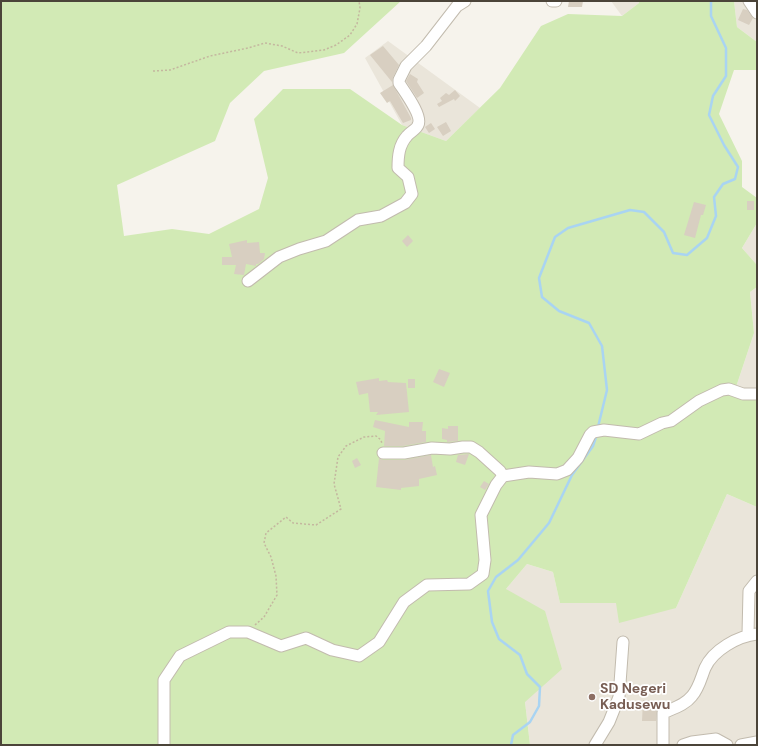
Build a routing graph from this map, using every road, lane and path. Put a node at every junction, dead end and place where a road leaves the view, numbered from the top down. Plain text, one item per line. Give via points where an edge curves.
1 (359, 1) edge
2 (464, 1) edge
3 (552, 1) edge
4 (556, 1) edge
5 (749, 1) edge
6 (757, 13) edge
7 (153, 71) dead end
8 (248, 281) dead end
9 (757, 394) edge
10 (383, 453) joint
11 (503, 476) junction
12 (757, 581) edge
13 (248, 632) junction
14 (753, 634) edge
15 (623, 642) dead end
16 (757, 742) edge
17 (164, 745) edge
18 (595, 745) edge
19 (662, 745) edge
20 (684, 745) edge
21 (727, 745) edge
22 (740, 745) edge

1 - 7 path via 357,24 350,35 324,50 298,53 282,46 265,43 210,56 170,70
2 - 8 street via 406,66 399,80 413,104 419,122 406,136 398,151 398,168 408,176 412,194 405,203 381,216 358,220 326,241 279,257
3 - 4 street
5 - 6 street
9 - 11 street via 722,390 699,401 671,421 639,434 599,431 590,436 578,458 567,470 557,474 529,472
10 - 11 street via 471,447
10 - 13 path via 382,440 376,436 364,437 346,446 338,457 334,484 341,509 316,525 293,523 286,518 266,533 264,543 276,576 277,595 264,617
11 - 13 street via 481,515 485,560 483,574 469,584 427,585 404,602 379,642 359,656 332,650 306,638 281,646
12 - 14 street via 749,591
13 - 17 street via 229,632 180,656 164,680
14 - 19 street via 728,645 713,656 705,668 700,684 686,703 663,713
15 - 18 street via 619,697 609,722
16 - 22 street
20 - 21 street via 716,739

